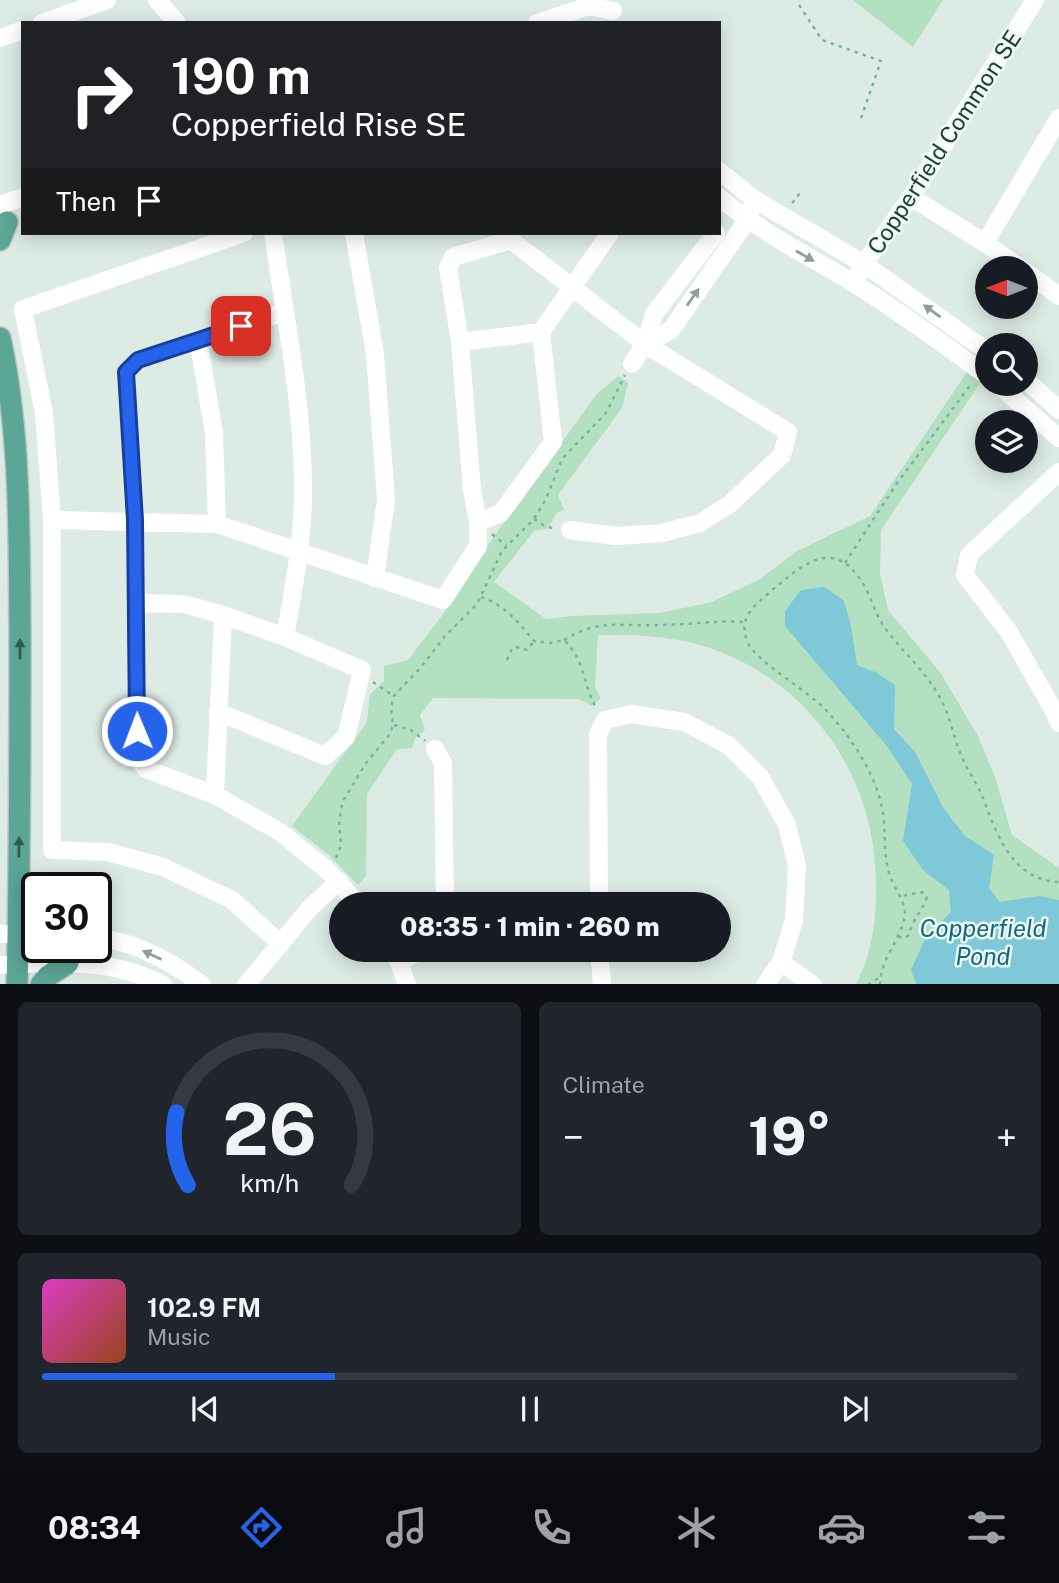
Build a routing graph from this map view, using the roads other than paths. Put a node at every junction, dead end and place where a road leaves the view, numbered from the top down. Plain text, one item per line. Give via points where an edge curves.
1 (107, 0) edge
2 (156, 0) edge
3 (1035, 0) edge
4 (590, 10) edge
5 (611, 14) edge
6 (48, 21) edge
7 (175, 21) edge
8 (545, 21) edge
9 (21, 31) edge
10 (0, 37) edge
11 (1059, 118) edge
12 (721, 173) edge
13 (911, 197) junction
14 (721, 199) edge
15 (754, 199) junction
16 (21, 200) edge
17 (740, 214) junction
18 (6, 222) edge
19 (721, 227) edge
20 (238, 235) edge
21 (273, 235) edge
22 (354, 235) edge
23 (609, 235) edge
24 (714, 235) edge
25 (985, 243) junction
26 (1003, 256) edge
27 (864, 264) junction
28 (1038, 281) edge
29 (853, 284) junction
30 (571, 287) junction
31 (1059, 296) edge
32 (284, 312) junction
33 (541, 332) junction
34 (0, 338) edge
35 (198, 339) junction
36 (460, 342) junction
37 (975, 343) edge
38 (645, 344) junction
39 (632, 364) road end
40 (975, 367) edge
41 (1038, 391) edge
42 (1011, 396) edge
43 (1059, 410) edge
44 (1059, 438) edge
45 (1059, 472) edge
46 (51, 520) junction
47 (135, 520) junction
48 (478, 522) junction
49 (216, 524) junction
50 (570, 530) road end
51 (300, 551) junction
52 (375, 578) junction
53 (135, 603) junction
54 (223, 615) junction
55 (285, 637) junction
56 (218, 712) junction
57 (1059, 723) edge
58 (435, 749) road end
59 (215, 795) junction
60 (339, 881) junction
61 (348, 892) edge
62 (445, 892) edge
63 (599, 892) edge
64 (18, 934) edge
65 (112, 941) edge
66 (281, 944) junction
67 (397, 962) edge
68 (600, 962) edge
69 (781, 962) junction
70 (68, 963) junction
71 (12, 971) edge
72 (772, 983) edge
73 (42, 984) edge
74 (161, 984) edge
75 (200, 984) edge
76 (247, 984) edge
77 (407, 984) edge
78 (602, 984) edge
79 (812, 984) edge

1 - 6 street
2 - 7 street
3 - 13 street, Copperfield Common SE
4 - 5 street
4 - 8 street
9 - 10 street
11 - 25 street
12 - 15 street
13 - 25 street
13 - 27 street, Copperfield Common SE
14 - 17 street
15 - 17 street
15 - 27 street
16 - 18 street
17 - 19 street
17 -> 29 street
38 -> 17 street via 671,330
20 - 46 street via 23,309 44,413
21 - 32 street
22 - 52 street via 375,354 386,500
23 - 30 street
24 - 38 street via 654,314
25 - 26 street
27 - 29 street, Copperfield Common SE
37 -> 27 street
28 - 31 street
29 - 40 street via 915,322
30 - 33 street
30 - 36 street via 511,240 453,257 448,268
30 - 38 street
32 - 35 street
32 - 51 street via 300,427
33 - 36 street
33 - 48 street via 553,442 501,513
64 -> 34 main road via 18,503 9,377
35 - 47 street via 138,360 126,372
35 - 49 street via 214,433
36 - 48 street
38 - 39 street
38 - 50 street via 788,432 782,455 730,504 700,523 662,533 616,536
41 - 43 street
42 - 44 street
45 - 57 street via 970,555 965,575 1009,632
46 - 47 street
46 - 66 street via 51,850 108,852 163,867 232,900
47 - 49 street
47 - 53 street
48 - 52 street via 478,546 443,600
49 - 51 street
51 - 52 street
51 - 55 street
53 - 54 street via 184,604
53 - 59 street via 137,757 146,769
54 - 55 street
54 - 56 street
55 - 56 street via 362,670 346,737 324,756
56 - 59 street
58 - 62 street via 443,762
59 - 60 street via 279,832
60 - 61 street
60 - 66 street
63 - 69 street via 598,734 605,720 631,714 684,722 728,745 761,778 787,825 797,866 794,920
64 - 71 main road
75 -> 65 street via 157,956
66 - 76 street
67 - 77 street
68 - 78 street
69 - 72 street
69 - 79 street
70 - 71 street
70 - 73 main road
70 - 74 street via 118,967

